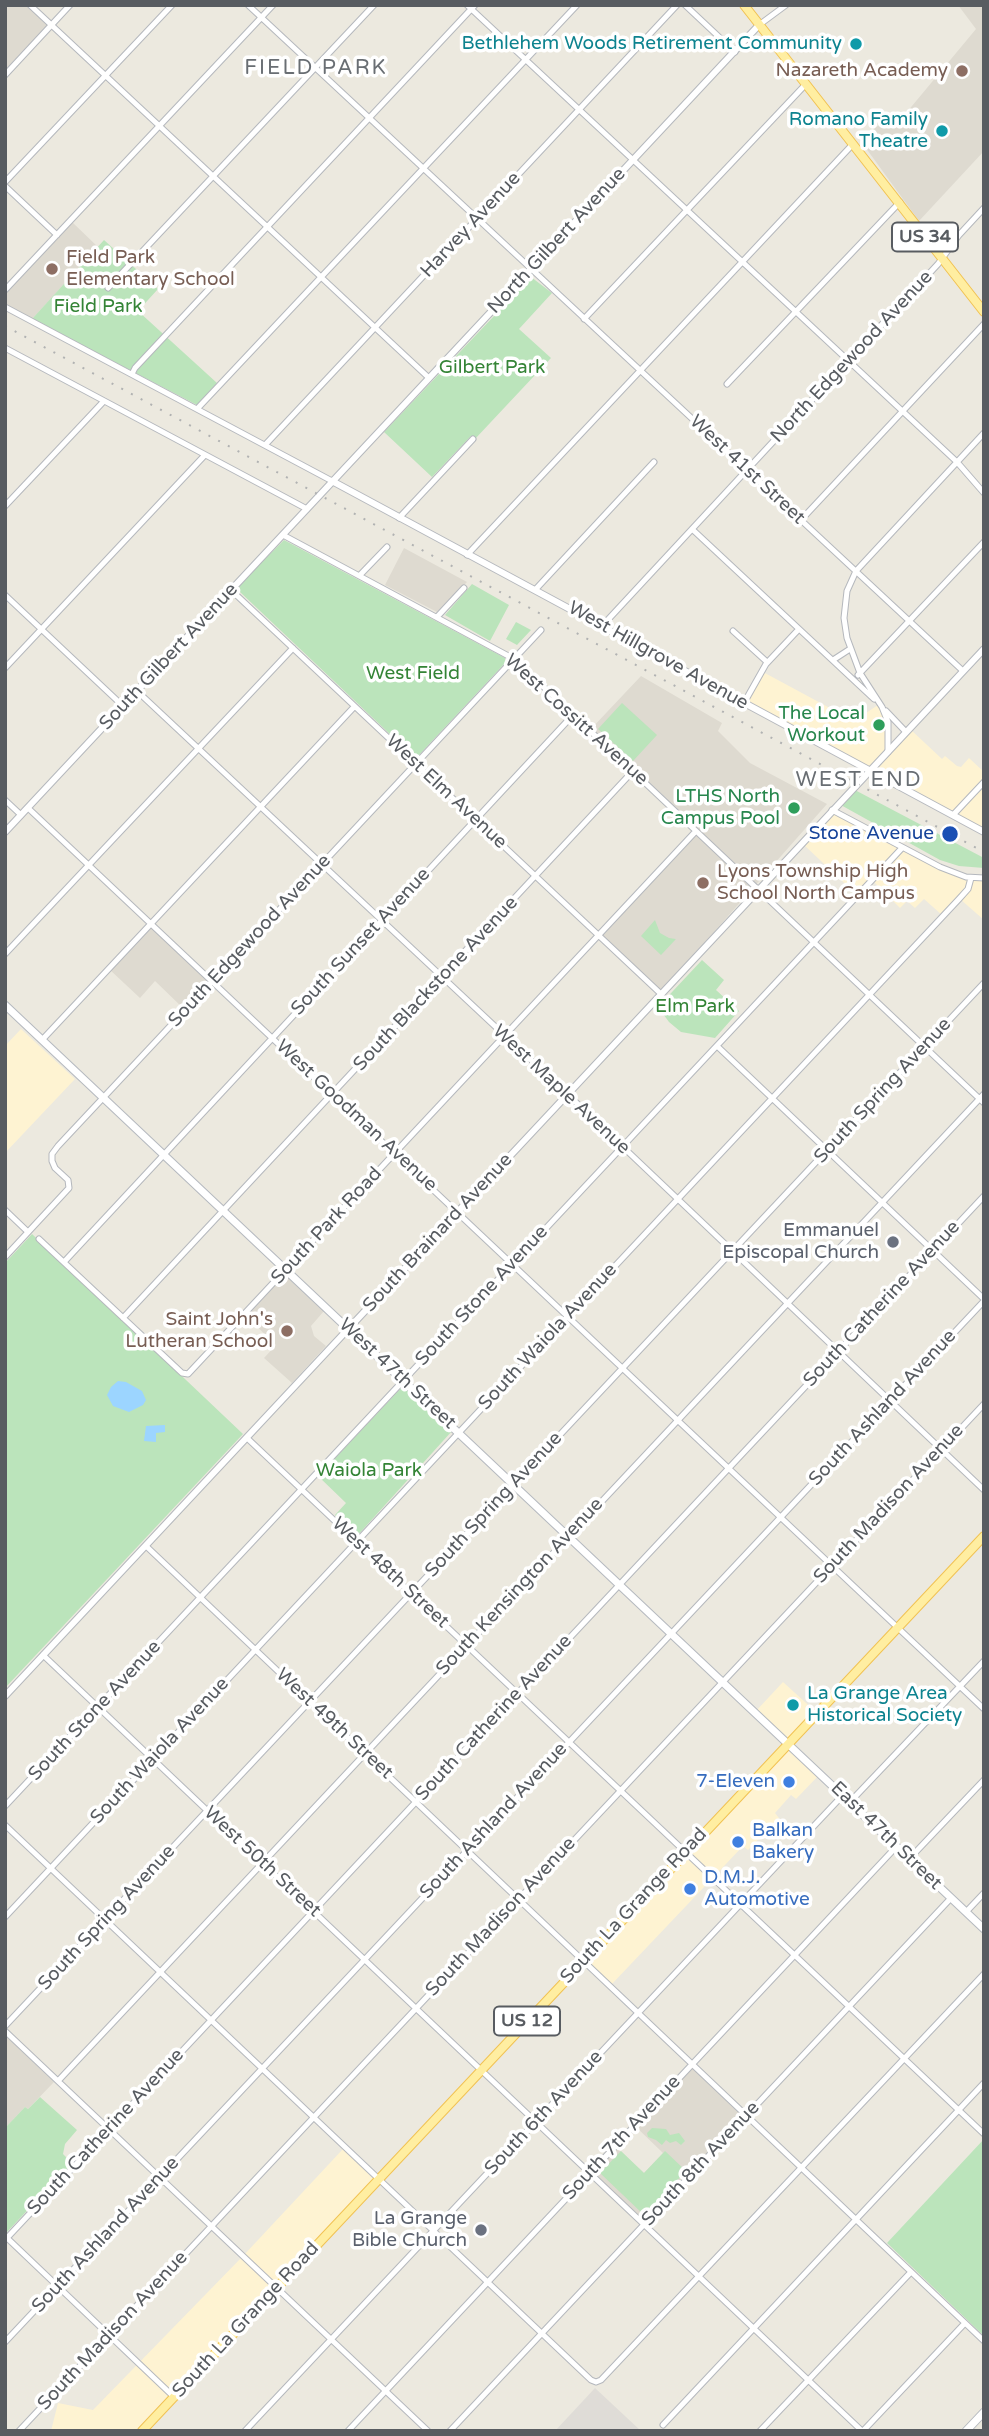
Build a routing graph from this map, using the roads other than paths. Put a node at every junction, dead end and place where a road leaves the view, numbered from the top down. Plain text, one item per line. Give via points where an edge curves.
1 (30, 5) edge
2 (70, 5) edge
3 (172, 5) edge
4 (248, 5) edge
5 (273, 5) edge
6 (374, 5) edge
7 (577, 5) edge
8 (677, 5) edge
9 (685, 5) edge
10 (744, 5) edge
11 (786, 5) edge
12 (471, 7) edge
13 (261, 18) junction
14 (51, 25) junction
15 (760, 25) junction
16 (734, 52) junction
17 (525, 60) junction
18 (315, 68) junction
19 (5, 75) edge
20 (106, 76) junction
21 (806, 84) junction
22 (580, 110) junction
23 (369, 118) junction
24 (160, 126) junction
25 (853, 143) junction
26 (633, 160) junction
27 (423, 169) junction
28 (214, 176) junction
29 (5, 184) edge
30 (900, 202) junction
31 (984, 208) edge
32 (687, 210) junction
33 (477, 219) junction
34 (267, 227) junction
35 (57, 235) junction
36 (741, 260) junction
37 (943, 260) junction
38 (531, 269) junction
39 (321, 277) junction
40 (108, 288) dead end
41 (5, 290) edge
42 (5, 307) edge
43 (796, 311) junction
44 (984, 312) edge
45 (584, 319) junction
46 (984, 324) edge
47 (375, 328) junction
48 (5, 348) edge
49 (849, 361) junction
50 (639, 370) junction
51 (132, 374) junction
52 (429, 378) junction
53 (727, 384) dead end
54 (104, 401) junction
55 (197, 409) junction
56 (903, 411) junction
57 (984, 433) edge
58 (473, 439) dead end
59 (265, 445) junction
60 (204, 456) junction
61 (654, 462) dead end
62 (957, 462) junction
63 (747, 470) junction
64 (332, 481) junction
65 (984, 493) edge
66 (5, 506) edge
67 (307, 509) junction
68 (399, 518) junction
69 (801, 520) junction
70 (692, 529) junction
71 (282, 535) junction
72 (984, 542) edge
73 (387, 547) dead end
74 (467, 555) junction
75 (856, 570) junction
76 (360, 575) junction
77 (464, 588) dead end
78 (231, 590) junction
79 (535, 590) junction
80 (5, 595) edge
81 (437, 617) junction
82 (910, 621) junction
83 (603, 625) junction
84 (41, 629) junction
85 (799, 629) junction
86 (541, 630) dead end
87 (733, 631) dead end
88 (293, 648) junction
89 (850, 649) junction
90 (984, 649) edge
91 (514, 659) junction
92 (833, 660) junction
93 (768, 663) junction
94 (5, 668) edge
95 (963, 671) junction
96 (860, 673) junction
97 (853, 680) junction
98 (137, 691) junction
99 (744, 703) junction
100 (122, 706) junction
101 (354, 707) junction
102 (882, 707) junction
103 (573, 715) junction
104 (906, 732) junction
105 (198, 748) junction
106 (888, 752) junction
107 (416, 763) junction
108 (633, 771) junction
109 (870, 771) junction
110 (984, 782) edge
111 (5, 800) edge
112 (260, 807) junction
113 (28, 808) junction
114 (832, 810) junction
115 (21, 815) junction
116 (953, 815) junction
117 (476, 820) junction
118 (696, 831) junction
119 (5, 832) edge
120 (984, 832) edge
121 (902, 849) junction
122 (89, 864) junction
123 (322, 865) junction
124 (536, 876) junction
125 (971, 878) junction
126 (984, 878) edge
127 (758, 890) junction
128 (382, 921) junction
129 (151, 923) junction
130 (599, 935) junction
131 (813, 942) junction
132 (5, 954) edge
133 (441, 977) junction
134 (213, 981) junction
135 (984, 983) edge
136 (661, 993) junction
137 (869, 994) junction
138 (5, 1005) edge
139 (504, 1036) junction
140 (272, 1038) junction
141 (42, 1040) junction
142 (717, 1046) junction
143 (925, 1047) junction
144 (333, 1094) junction
145 (567, 1094) junction
146 (104, 1098) junction
147 (772, 1099) junction
148 (982, 1099) edge
149 (622, 1147) junction
150 (827, 1151) junction
151 (395, 1153) junction
152 (164, 1154) junction
153 (984, 1196) edge
154 (677, 1199) junction
155 (883, 1202) junction
156 (5, 1210) edge
157 (224, 1211) junction
158 (458, 1212) junction
159 (28, 1233) junction
160 (39, 1238) dead end
161 (732, 1251) junction
162 (932, 1251) junction
163 (5, 1258) edge
164 (64, 1262) junction
165 (513, 1264) junction
166 (286, 1270) junction
167 (984, 1300) edge
168 (787, 1303) junction
169 (568, 1315) junction
170 (123, 1318) junction
171 (348, 1329) junction
172 (838, 1351) junction
173 (623, 1368) junction
174 (404, 1380) junction
175 (890, 1401) junction
176 (984, 1404) edge
177 (678, 1419) junction
178 (459, 1433) junction
179 (247, 1437) junction
180 (941, 1449) junction
181 (729, 1467) junction
182 (513, 1484) junction
183 (302, 1489) junction
184 (984, 1490) edge
185 (780, 1516) junction
186 (568, 1536) junction
187 (984, 1536) edge
188 (357, 1541) junction
189 (146, 1546) junction
190 (832, 1565) junction
191 (620, 1584) junction
192 (411, 1594) junction
193 (201, 1598) junction
194 (897, 1627) junction
195 (671, 1632) junction
196 (466, 1645) junction
197 (256, 1650) junction
198 (43, 1655) junction
199 (984, 1661) edge
200 (722, 1680) junction
201 (960, 1686) junction
202 (518, 1692) junction
203 (5, 1696) edge
204 (310, 1701) junction
205 (98, 1707) junction
206 (984, 1709) edge
207 (569, 1742) junction
208 (789, 1742) junction
209 (365, 1753) junction
210 (153, 1758) junction
211 (984, 1780) edge
212 (620, 1791) junction
213 (843, 1795) junction
214 (416, 1801) junction
215 (850, 1802) junction
216 (5, 1807) edge
217 (208, 1811) junction
218 (5, 1825) edge
219 (897, 1846) junction
220 (468, 1850) junction
221 (685, 1852) junction
222 (910, 1858) junction
223 (262, 1863) junction
224 (51, 1868) junction
225 (984, 1893) edge
226 (518, 1898) junction
227 (951, 1898) junction
228 (741, 1904) junction
229 (313, 1911) junction
230 (966, 1912) junction
231 (5, 1917) edge
232 (106, 1920) junction
233 (984, 1929) edge
234 (794, 1955) junction
235 (364, 1958) junction
236 (584, 1960) junction
237 (160, 1972) junction
238 (984, 1974) edge
239 (849, 2007) junction
240 (415, 2008) junction
241 (639, 2012) junction
242 (211, 2020) junction
243 (5, 2029) edge
244 (904, 2059) junction
245 (693, 2064) junction
246 (262, 2069) junction
247 (480, 2070) junction
248 (58, 2081) junction
249 (984, 2083) edge
250 (958, 2110) junction
251 (747, 2115) junction
252 (313, 2117) junction
253 (535, 2122) junction
254 (109, 2129) junction
255 (984, 2134) edge
256 (802, 2168) junction
257 (589, 2173) junction
258 (160, 2178) junction
259 (378, 2179) junction
260 (856, 2219) junction
261 (644, 2225) junction
262 (211, 2226) junction
263 (433, 2230) junction
264 (6, 2238) edge
265 (911, 2272) junction
266 (699, 2277) junction
267 (487, 2282) junction
268 (58, 2286) junction
269 (276, 2287) junction
270 (965, 2323) junction
271 (753, 2328) junction
272 (542, 2333) junction
273 (109, 2335) junction
274 (331, 2339) junction
275 (984, 2341) edge
276 (5, 2342) edge
277 (808, 2380) junction
278 (386, 2391) junction
279 (174, 2397) junction
280 (984, 2412) edge
281 (663, 2425) dead end
282 (19, 2431) edge
283 (142, 2431) edge
284 (245, 2431) edge
285 (348, 2431) edge
286 (428, 2431) edge
287 (450, 2431) edge
288 (760, 2431) edge
289 (862, 2431) edge
290 (967, 2431) edge

1 - 14 street
2 - 14 street
3 - 20 street
4 - 13 street, West 41st Street
5 - 13 street
6 - 18 street
7 - 17 street
8 - 22 street, Harvey Avenue
9 - 16 street
10 - 15 main road, US 34
11 - 15 street, North Gilbert Avenue
12 - 17 street
12 - 23 street
13 - 18 street, West 41st Street
13 - 24 street
14 - 19 street
14 - 20 street
15 - 16 street, North Gilbert Avenue
15 - 21 main road, US 34
16 - 26 street, North Gilbert Avenue
17 - 22 street
17 - 27 street
18 - 23 street, West 41st Street
18 - 28 street
20 - 24 street
20 - 29 street
21 - 25 main road, US 34
21 - 32 street
22 - 26 street
22 - 33 street, Harvey Avenue
23 - 27 street, West 41st Street
23 - 34 street
24 - 28 street
24 - 35 street
25 - 30 main road, US 34
25 - 36 street
26 - 32 street
26 - 38 street, North Gilbert Avenue
27 - 33 street, West 41st Street
27 - 39 street
28 - 34 street
28 - 40 street
29 - 35 street
30 - 37 main road, US 34
30 - 43 street
31 - 37 street, North Edgewood Avenue
32 - 36 street
32 - 45 street
33 - 38 street, West 41st Street
33 - 47 street, Harvey Avenue
34 - 39 street
34 - 51 street
35 - 41 street
36 - 43 street
36 - 50 street
37 - 44 main road, US 34
37 - 49 street, North Edgewood Avenue
38 - 45 street, West 41st Street
38 - 52 street, North Gilbert Avenue
39 - 47 street
39 - 55 street
42 - 51 street
43 - 49 street
43 - 53 street
45 - 50 street, West 41st Street
46 - 56 street
47 - 52 street
47 - 59 street, Harvey Avenue
48 - 54 street
49 - 56 street
49 - 63 street, North Edgewood Avenue
50 - 63 street, West 41st Street
50 - 74 street
51 - 55 street
52 - 64 street, North Gilbert Avenue
54 - 60 street
54 - 66 street
55 - 59 street
56 - 62 street
56 - 69 street
57 - 62 street
58 - 68 street
59 - 64 street
60 - 67 street
60 - 84 street
61 - 79 street
62 - 65 street
62 - 75 street
63 - 69 street, West 41st Street
63 - 70 street, North Edgewood Avenue
64 - 67 street, South Gilbert Avenue
64 - 68 street, West Hillgrove Avenue
67 - 71 street, South Gilbert Avenue
68 - 74 street, West Hillgrove Avenue
69 - 75 street, West 41st Street
70 - 83 street, North Edgewood Avenue
70 - 85 street
71 - 76 street, West Cossitt Avenue
71 - 78 street, South Gilbert Avenue
72 - 82 street
73 - 76 street
74 - 79 street, West Hillgrove Avenue
75 - 82 street, West 41st Street
75 - 89 street via 844,611
76 - 81 street, West Cossitt Avenue
77 - 81 street
78 - 88 street, West Elm Avenue
78 - 98 street, South Gilbert Avenue
79 - 83 street, West Hillgrove Avenue
80 - 84 street
81 - 91 street, West Cossitt Avenue
82 - 95 street, West 41st Street
82 - 96 street
83 - 99 street, West Hillgrove Avenue
84 - 94 street
84 - 100 street
85 - 92 street
85 - 93 street
86 - 91 street, South Edgewood Avenue
87 - 93 street
88 - 101 street, West Elm Avenue
88 - 105 street
89 - 92 street
89 - 96 street
90 - 95 street, South Brainard Avenue
91 - 103 street, West Cossitt Avenue
91 - 107 street, South Edgewood Avenue
92 - 97 street
93 - 99 street
95 - 104 street, South Brainard Avenue
96 - 97 street
96 - 102 street
97 - 102 street
98 - 100 street, South Gilbert Avenue
98 - 105 street, West Maple Avenue
99 - 109 street, West Hillgrove Avenue
100 - 113 street, South Gilbert Avenue
101 - 107 street, West Elm Avenue
101 - 112 street
102 - 104 street
102 - 106 street via 888,722
103 - 108 street, West Cossitt Avenue
103 - 117 street, South Sunset Avenue
104 - 106 street, South Brainard Avenue
105 - 112 street, West Maple Avenue
105 - 122 street
106 - 109 street, South Brainard Avenue
107 - 117 street, West Elm Avenue
107 - 123 street, South Edgewood Avenue
108 - 118 street, West Cossitt Avenue
108 - 124 street, South Blackstone Avenue
109 - 114 street, South Brainard Avenue
109 - 116 street, West Hillgrove Avenue
110 - 116 street
111 - 115 street
112 - 123 street, West Maple Avenue
112 - 129 street
113 - 115 street, South Gilbert Avenue
113 - 122 street, West Goodman Avenue
114 - 121 street
114 - 127 street, South Brainard Avenue
115 - 119 street, South Gilbert Avenue
116 - 120 street, West Hillgrove Avenue
117 - 124 street, West Elm Avenue
117 - 128 street, South Sunset Avenue
118 - 127 street, West Cossitt Avenue
118 - 130 street, South Park Road
121 - 125 street
121 - 131 street, South Stone Avenue
122 - 129 street, West Goodman Avenue
122 - 132 street
123 - 128 street, West Maple Avenue
123 - 134 street, South Edgewood Avenue
124 - 130 street, West Elm Avenue
124 - 133 street, South Blackstone Avenue
125 - 126 street
125 - 137 street, South Waiola Avenue via 968,888
127 - 131 street, West Cossitt Avenue
127 - 136 street, South Brainard Avenue
128 - 133 street, West Maple Avenue
128 - 140 street, South Sunset Avenue
129 - 134 street, West Goodman Avenue
129 - 141 street
130 - 136 street, West Elm Avenue
130 - 139 street, South Park Road
131 - 137 street, West Cossitt Avenue
131 - 142 street, South Stone Avenue
133 - 139 street, West Maple Avenue
133 - 144 street, South Blackstone Avenue
134 - 140 street, West Goodman Avenue
134 - 146 street, South Edgewood Avenue
135 - 143 street, South Spring Avenue
136 - 145 street, South Brainard Avenue
137 - 143 street, West Cossitt Avenue
137 - 147 street, South Waiola Avenue
138 - 141 main road, West 47th Street
139 - 145 street, West Maple Avenue
139 - 151 street, South Park Road
140 - 144 street, West Goodman Avenue
140 - 152 street, South Sunset Avenue
141 - 146 main road, West 47th Street
142 - 147 street
142 - 149 street, South Stone Avenue
143 - 148 street, West Cossitt Avenue
143 - 150 street, South Spring Avenue
144 - 151 street, West Goodman Avenue
144 - 157 street, South Blackstone Avenue
145 - 149 street, West Maple Avenue
145 - 158 street, South Brainard Avenue
146 - 152 main road, West 47th Street
146 - 159 street, South Edgewood Avenue via 52,1154 55,1168 68,1180 69,1188
147 - 150 street
147 - 154 street, South Waiola Avenue
148 - 155 street, South Kensington Avenue
149 - 154 street, West Maple Avenue
149 - 165 street, South Stone Avenue
150 - 155 street
150 - 161 street, South Spring Avenue
151 - 158 street, West Goodman Avenue
151 - 166 street, South Park Road
152 - 157 main road, West 47th Street
152 - 164 street, South Sunset Avenue
153 - 162 street, South Catherine Avenue
154 - 161 street, West Maple Avenue
154 - 169 street, South Waiola Avenue
155 - 162 street
155 - 168 street, South Kensington Avenue
156 - 159 street
157 - 166 main road, West 47th Street
157 - 170 street, South Blackstone Avenue
158 - 165 street, West Goodman Avenue
158 - 171 street, South Brainard Avenue
159 - 163 street, South Edgewood Avenue
160 - 164 street
161 - 168 street, West Maple Avenue
161 - 173 street, South Spring Avenue
162 - 167 street
162 - 172 street, South Catherine Avenue
164 - 170 street
165 - 169 street, West Goodman Avenue
165 - 174 street, South Stone Avenue
166 - 170 street, South Park Road via 186,1375
166 - 171 main road, West 47th Street
167 - 175 street, South Ashland Avenue
168 - 172 street, West Maple Avenue
168 - 177 street, South Kensington Avenue
169 - 173 street, West Goodman Avenue
169 - 178 street, South Waiola Avenue
171 - 174 main road, West 47th Street
171 - 179 street, South Brainard Avenue
172 - 175 street, West Maple Avenue
172 - 181 street, South Catherine Avenue
173 - 177 street, West Goodman Avenue
173 - 182 street, South Spring Avenue
174 - 178 main road, West 47th Street
174 - 183 street, South Stone Avenue
175 - 180 street, West Maple Avenue
175 - 185 street, South Ashland Avenue
176 - 180 street, South Madison Avenue
177 - 181 street, West Goodman Avenue
177 - 186 street, South Kensington Avenue
178 - 182 main road, West 47th Street
178 - 188 street, South Waiola Avenue
179 - 183 street, West 48th Street
179 - 189 street, South Brainard Avenue
180 - 184 street, West Maple Avenue
180 - 190 street, South Madison Avenue
181 - 185 street, West Goodman Avenue
181 - 191 street, South Catherine Avenue
182 - 186 main road, West 47th Street
182 - 192 street, South Spring Avenue
183 - 188 street, West 48th Street
183 - 193 street, South Stone Avenue
185 - 190 street, West Goodman Avenue
185 - 195 street, South Ashland Avenue
186 - 191 main road, West 47th Street
186 - 196 street, South Kensington Avenue
187 - 194 main road, South La Grange Road / US 12
188 - 192 street, West 48th Street
188 - 197 street, South Waiola Avenue
189 - 193 street, West 49th Street
189 - 198 street, South Brainard Avenue
190 - 194 street, West Goodman Avenue
190 - 200 street, South Madison Avenue
191 - 195 main road, West 47th Street
191 - 202 street, South Catherine Avenue
192 - 196 street, West 48th Street
192 - 204 street, South Spring Avenue
193 - 197 street, West 49th Street
193 - 205 street, South Stone Avenue
194 - 201 street, West Goodman Avenue
194 - 208 main road, South La Grange Road / US 12
195 - 200 main road, West 47th Street
195 - 207 street, South Ashland Avenue
196 - 202 street, West 48th Street
196 - 209 street, South Kensington Avenue
197 - 204 street, West 49th Street
197 - 210 street, South Waiola Avenue
198 - 203 street, South Brainard Avenue
198 - 205 street, West 50th Street
199 - 201 street
200 - 208 main road, West 47th Street
200 - 212 street, South Madison Avenue
201 - 206 street, West Goodman Avenue
201 - 215 street
202 - 207 street, West 48th Street
202 - 214 street, South Catherine Avenue
204 - 209 street, West 49th Street
204 - 217 street, South Spring Avenue
205 - 210 street, West 50th Street
205 - 216 street, South Stone Avenue
207 - 212 street, West 48th Street
207 - 220 street, South Ashland Avenue
208 - 213 main road, East 47th Street
208 - 221 main road, South La Grange Road / US 12
209 - 214 street, West 49th Street
209 - 223 street, South Kensington Avenue
210 - 217 street, West 50th Street
210 - 224 street, South Waiola Avenue
211 - 222 street
212 - 221 street, West 48th Street
212 - 226 street, South Madison Avenue
213 - 215 main road, East 47th Street
213 - 228 street, South 6th Avenue
214 - 220 street, West 49th Street
214 - 229 street, South Catherine Avenue
215 - 219 main road, East 47th Street
217 - 223 street, West 50th Street
217 - 232 street, South Spring Avenue
218 - 224 street
219 - 222 main road, East 47th Street
219 - 234 street, South 7th Avenue
220 - 226 street, West 49th Street
220 - 235 street, South Ashland Avenue
221 - 228 street, West 48th Street
221 - 236 main road, South La Grange Road / US 12
222 - 227 main road, East 47th Street
223 - 229 street, West 50th Street
223 - 237 street, South Kensington Avenue
224 - 231 street, South Waiola Avenue
224 - 232 street
225 - 230 street
226 - 236 street, West 49th Street
226 - 240 street, South Madison Avenue
227 - 230 main road, East 47th Street
227 - 239 street, South 8th Avenue
228 - 234 street, West 48th Street
228 - 241 street, South 6th Avenue
229 - 235 street, West 50th Street
229 - 242 street, South Catherine Avenue
230 - 233 main road, East 47th Street
232 - 237 street
232 - 243 street, South Spring Avenue
234 - 239 street, West 48th Street
234 - 245 street, South 7th Avenue
235 - 240 street, West 50th Street
235 - 246 street, South Ashland Avenue
236 - 241 street, West 49th Street
236 - 247 main road, South La Grange Road / US 12
237 - 242 street
237 - 248 street, South Kensington Avenue
238 - 244 street
239 - 244 street, West 48th Street
239 - 251 street, South 8th Avenue
240 - 247 street, West 50th Street
240 - 252 street, South Madison Avenue
241 - 245 street, West 49th Street
241 - 253 street, South 6th Avenue
242 - 246 street
242 - 254 street, South Catherine Avenue
243 - 248 street
244 - 250 street, West 48th Street
244 - 256 street
245 - 251 street, West 49th Street
245 - 257 street, South 7th Avenue
246 - 252 street
246 - 258 street, South Ashland Avenue
247 - 253 street, West 50th Street
247 - 259 main road, South La Grange Road / US 12
248 - 254 street
249 - 250 street
250 - 255 street, West 48th Street
250 - 260 street
251 - 256 street, West 49th Street
251 - 261 street, South 8th Avenue
252 - 259 street
252 - 262 street, South Madison Avenue
253 - 257 street, West 50th Street
253 - 263 street, South 6th Avenue
254 - 258 street
254 - 264 street, South Catherine Avenue
256 - 260 street, West 49th Street
256 - 266 street
257 - 261 street, West 50th Street
257 - 267 street, South 7th Avenue
258 - 262 street
258 - 268 street, South Ashland Avenue
259 - 263 street
259 - 269 main road, South La Grange Road / US 12
260 - 265 street, West 49th Street
260 - 271 street
261 - 266 street, West 50th Street
261 - 272 street, South 8th Avenue
262 - 269 street
262 - 273 street, South Madison Avenue
263 - 267 street
263 - 274 street, South 6th Avenue
264 - 268 street
265 - 270 street, West 49th Street
265 - 277 street
266 - 271 street, West 50th Street
266 - 272 street via 596,2382
267 - 272 street
267 - 278 street, South 7th Avenue
268 - 273 street
268 - 276 street, South Ashland Avenue
269 - 274 street
269 - 279 main road, South La Grange Road / US 12
270 - 275 street, West 49th Street
270 - 289 street
271 - 277 street, West 50th Street
271 - 281 street
272 - 287 street, South 8th Avenue
273 - 279 street
273 - 282 street, South Madison Avenue
274 - 278 street
274 - 284 street, South 6th Avenue
277 - 288 street
277 - 289 street, West 50th Street
278 - 285 street, South 7th Avenue
278 - 286 street
279 - 283 main road, South La Grange Road / US 12
280 - 290 main road

